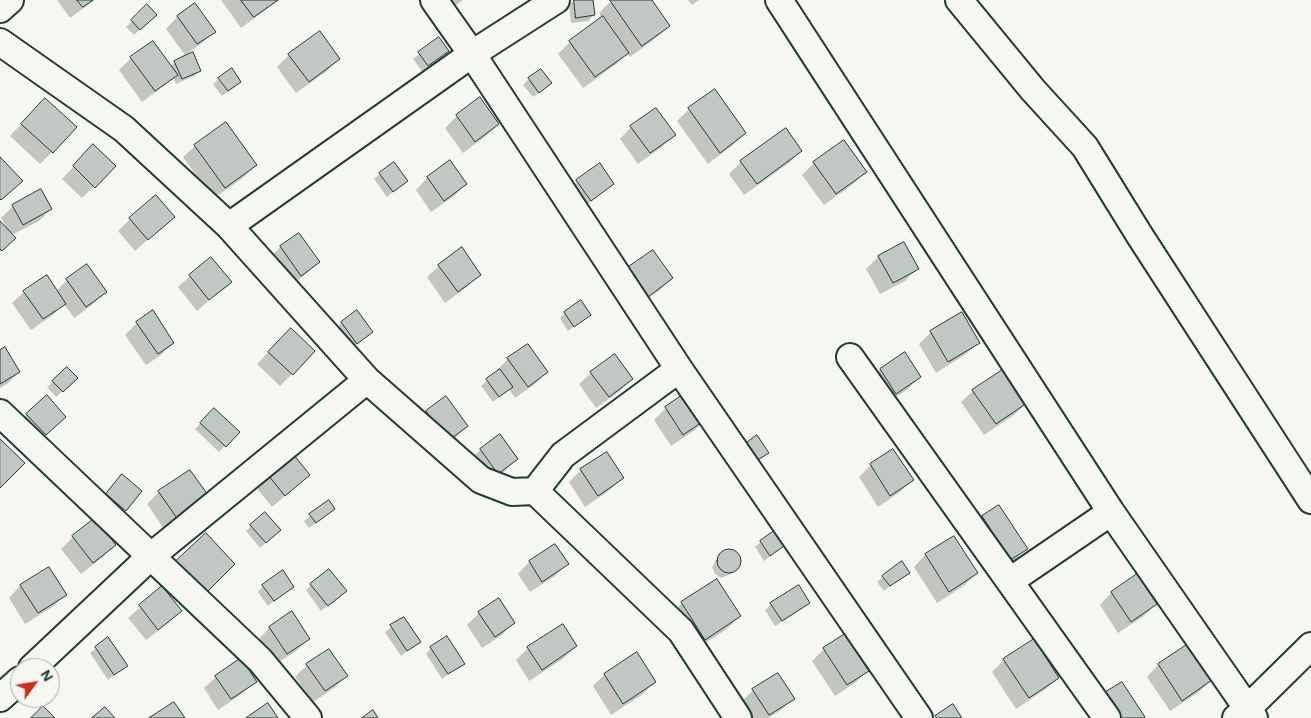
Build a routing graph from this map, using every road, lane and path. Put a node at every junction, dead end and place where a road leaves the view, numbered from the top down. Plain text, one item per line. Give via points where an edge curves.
1 (10, 0) edge
2 (434, 0) edge
3 (556, 0) edge
4 (780, 0) edge
5 (962, 2) edge
6 (0, 9) edge
7 (0, 42) edge
8 (472, 54) junction
9 (229, 226) junction
10 (850, 357) dead end
11 (679, 369) junction
12 (367, 380) junction
13 (0, 414) edge
14 (535, 490) junction
15 (1311, 500) edge
16 (1111, 512) junction
17 (150, 557) junction
18 (1010, 581) junction
19 (1311, 646) edge
20 (43, 658) edge
21 (10, 689) edge
22 (0, 698) edge
23 (1246, 715) edge
24 (308, 718) edge
25 (738, 718) edge
26 (919, 718) edge
27 (1107, 718) edge

1 - 6 street
2 - 8 street
3 - 8 street
4 - 16 street
5 - 15 street via 1033,90 1085,147
7 - 9 street via 124,129
8 - 9 street
8 - 11 street
9 - 12 street
10 - 18 street
11 - 14 street via 563,455
11 - 26 street
12 - 14 street via 481,480 512,492
12 - 17 street
13 - 17 street
14 - 25 street via 681,631
16 - 18 street
16 - 23 street
17 - 20 street
17 - 24 street via 260,660
18 - 27 street
19 - 23 street
21 - 22 street

